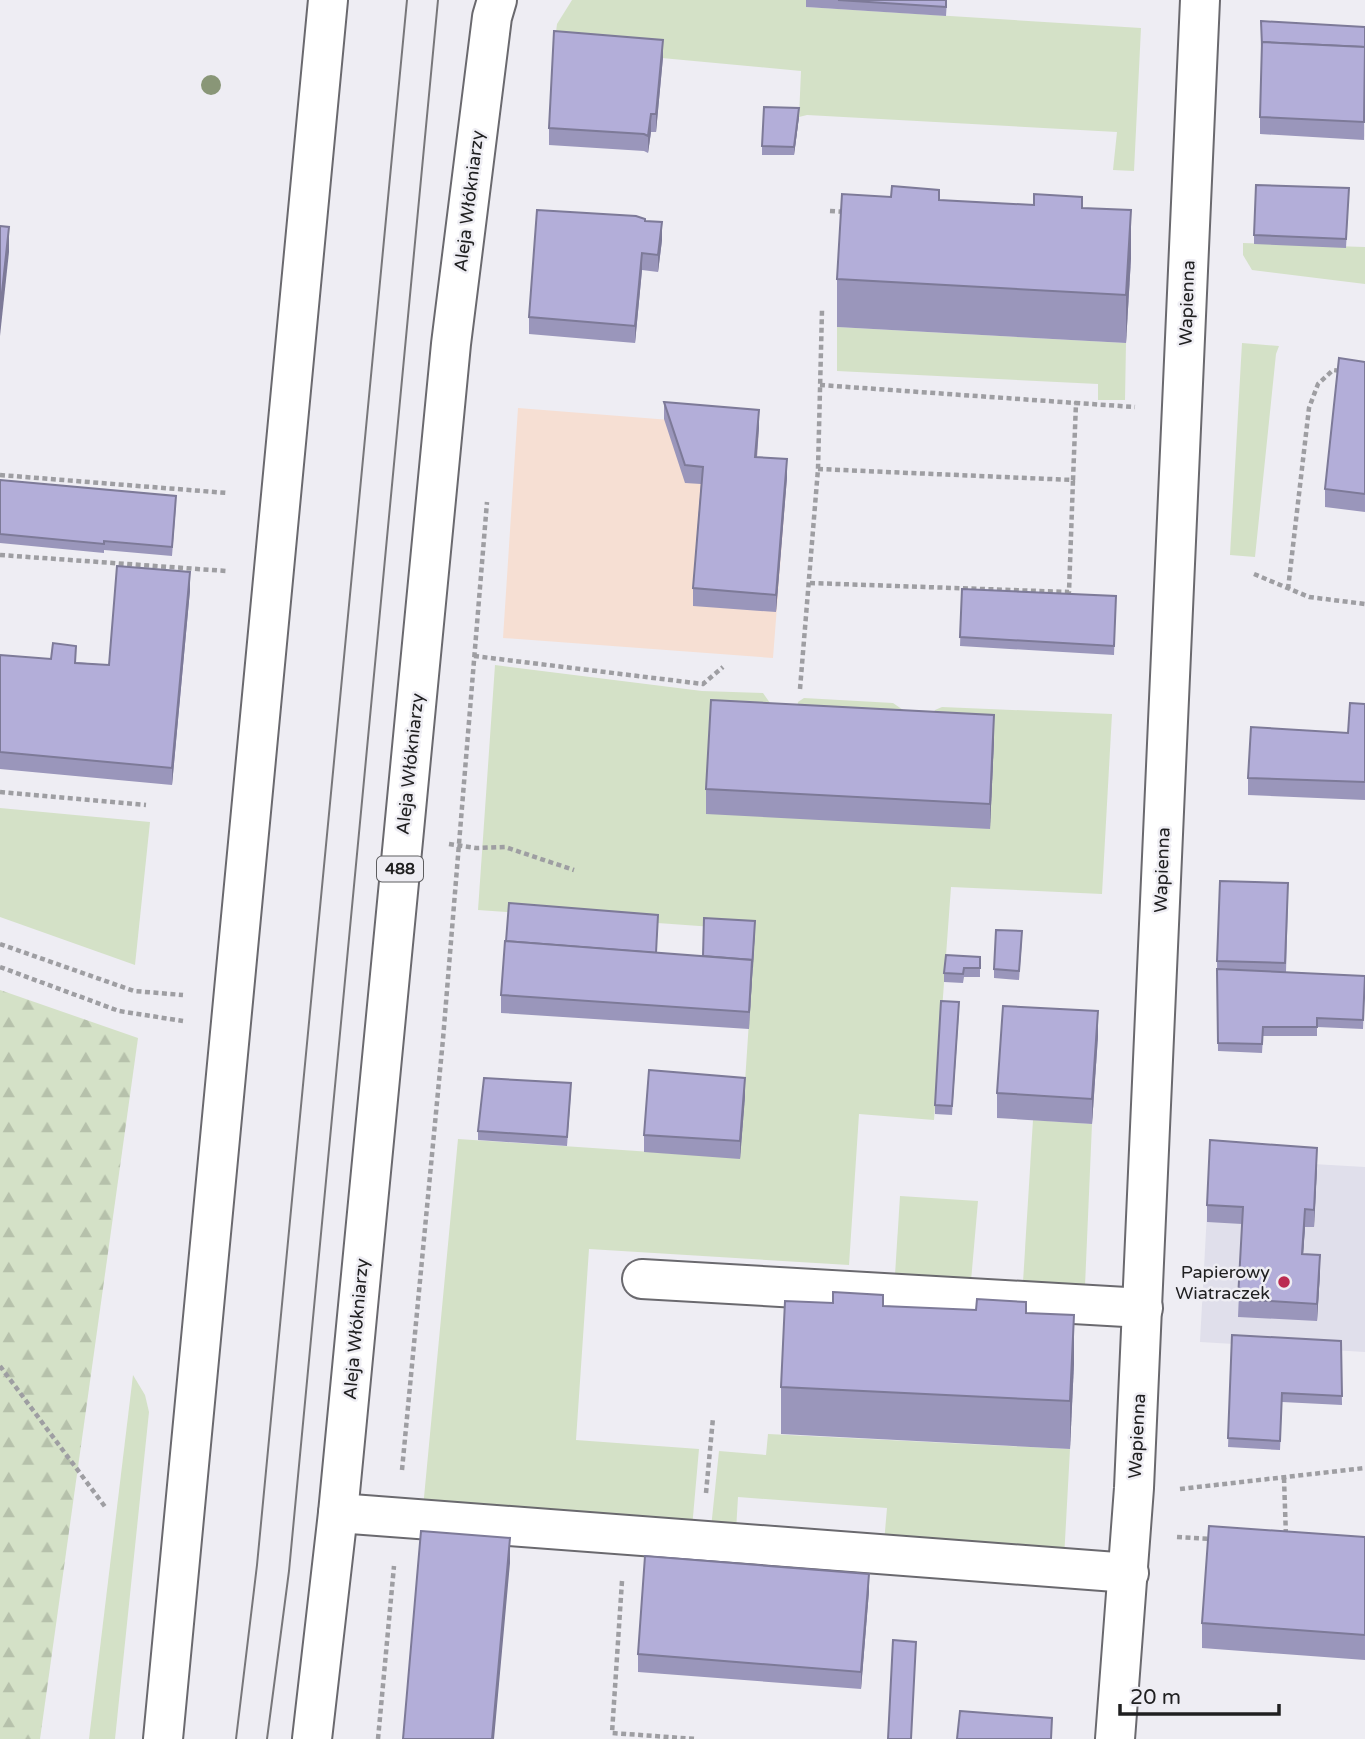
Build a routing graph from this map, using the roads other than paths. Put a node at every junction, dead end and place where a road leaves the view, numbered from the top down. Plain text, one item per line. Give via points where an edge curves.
1 (328, 0) edge
2 (497, 0) edge
3 (1200, 0) edge
4 (642, 1279) dead end
5 (1143, 1308) junction
6 (338, 1513) junction
7 (1129, 1573) junction
8 (163, 1739) edge
9 (312, 1739) edge
10 (1115, 1739) edge

1 - 8 main road
2 - 6 main road, Aleja Włókniarzy / 488 via 451,344
3 - 5 main road, Wapienna
4 - 5 main road
5 - 7 main road, Wapienna
6 - 7 main road
6 - 9 main road, Aleja Włókniarzy / 488
7 - 10 main road, Wapienna

